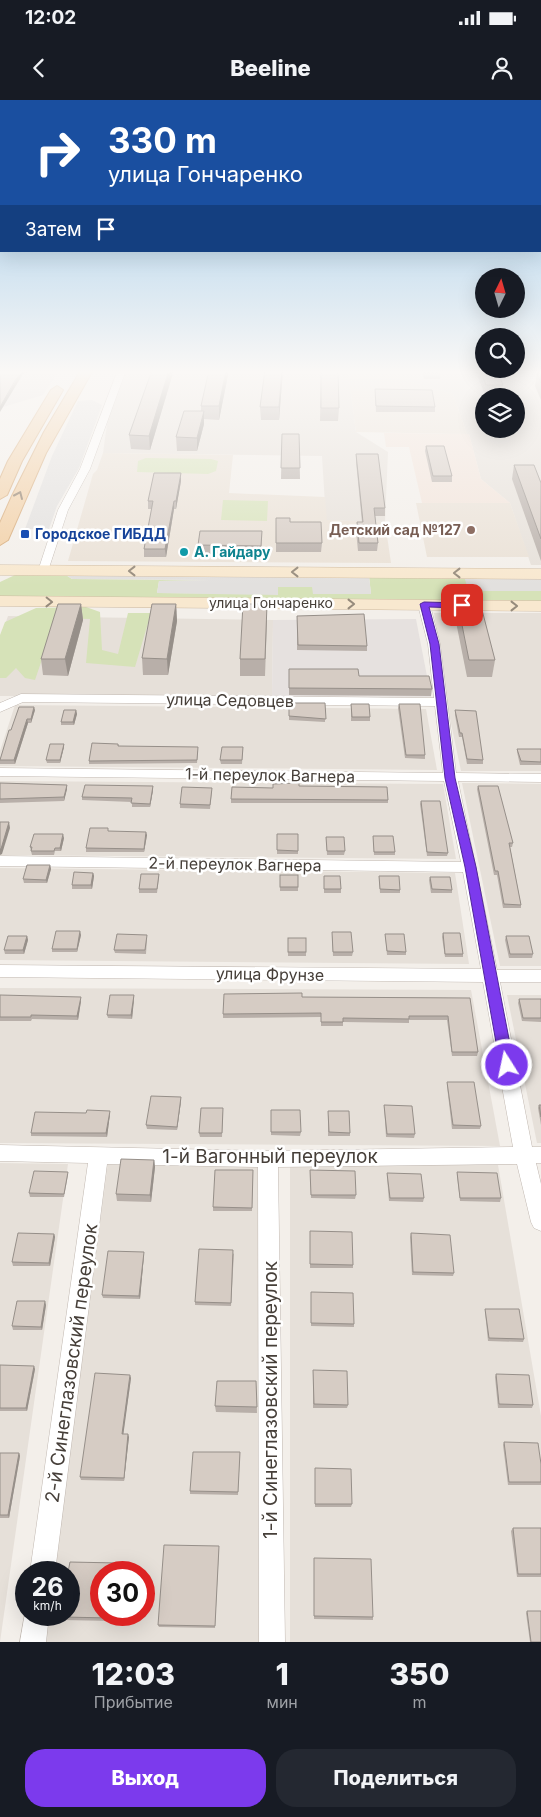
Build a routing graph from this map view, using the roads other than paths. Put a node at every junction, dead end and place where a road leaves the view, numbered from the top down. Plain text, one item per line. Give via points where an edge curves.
1 (26, 442) edge
2 (44, 442) edge
3 (95, 442) edge
4 (0, 494) edge
5 (0, 540) edge
6 (0, 570) edge
7 (43, 571) junction
8 (541, 574) edge
9 (0, 601) edge
10 (424, 604) junction
11 (541, 606) edge
12 (440, 702) junction
13 (0, 708) edge
14 (0, 772) edge
15 (450, 778) junction
16 (541, 778) edge
17 (0, 861) edge
18 (470, 867) junction
19 (0, 971) edge
20 (491, 976) junction
21 (541, 976) edge
22 (0, 1153) edge
23 (99, 1154) junction
24 (532, 1155) edge
25 (268, 1159) junction
26 (541, 1222) edge
27 (44, 1561) edge
28 (35, 1626) edge
29 (33, 1642) edge
30 (272, 1642) edge

1 - 4 main road
5 -> 2 main road
3 - 7 street via 64,510
6 - 7 street, улица Гончаренко
8 -> 7 street, улица Гончаренко
9 -> 10 street, улица Гончаренко
10 -> 11 street, улица Гончаренко
10 - 12 street via 434,644
12 - 13 street, улица Седовцев via 21,698
12 - 15 street
14 - 15 street, 1-й переулок Вагнера
15 - 16 street, 1-й переулок Вагнера
15 - 18 street
17 - 18 street, 2-й переулок Вагнера
18 - 20 street
19 - 20 street, улица Фрунзе
20 - 21 street, улица Фрунзе
20 - 24 street
22 - 23 street, 1-й Вагонный переулок
23 - 25 street, 1-й Вагонный переулок
23 - 27 street, 2-й Синеглазовский переулок
24 - 25 street, 1-й Вагонный переулок
24 - 26 street
25 - 30 street, 1-й Синеглазовский переулок
28 - 29 street

